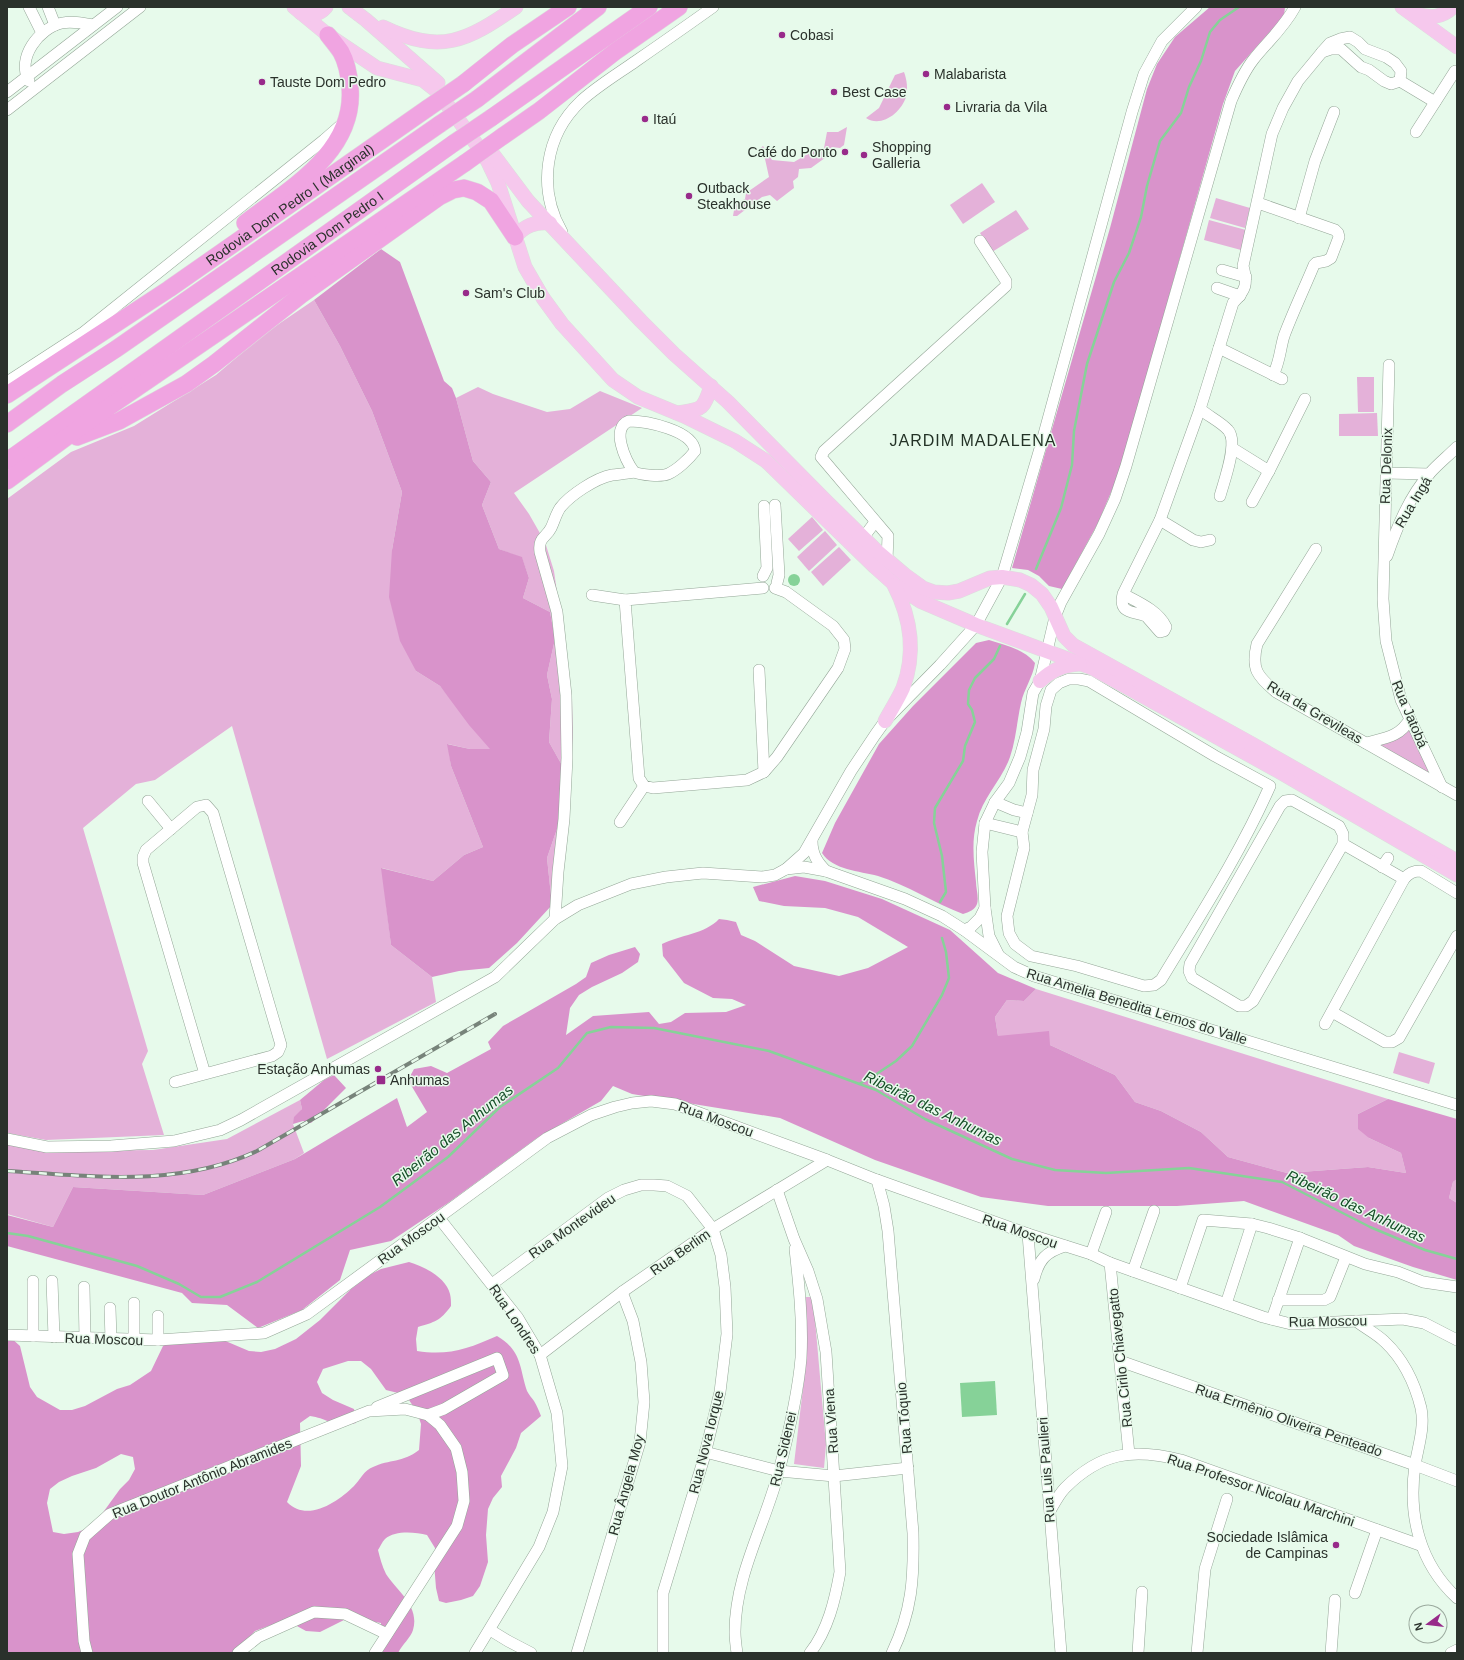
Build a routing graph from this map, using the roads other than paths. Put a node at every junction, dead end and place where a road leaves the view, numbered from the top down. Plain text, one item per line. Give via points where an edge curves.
1 (29, 7) edge
2 (48, 7) edge
3 (117, 7) edge
4 (140, 7) edge
5 (326, 7) edge
6 (349, 7) edge
7 (516, 7) edge
8 (554, 7) edge
9 (568, 7) edge
10 (598, 7) edge
11 (649, 7) edge
12 (680, 7) edge
13 (714, 7) edge
14 (1196, 7) edge
15 (1295, 7) edge
16 (1453, 7) edge
17 (298, 10) edge
18 (1406, 10) edge
19 (366, 20) junction
20 (93, 25) junction
21 (55, 26) junction
22 (42, 33) junction
23 (328, 35) junction
24 (512, 45) junction
25 (1457, 47) edge
26 (1322, 52) junction
27 (1455, 71) dead end
28 (26, 77) junction
29 (1400, 81) junction
30 (34, 89) junction
31 (7, 92) edge
32 (1435, 102) junction
33 (7, 110) edge
34 (1334, 112) dead end
35 (349, 117) junction
36 (1416, 132) dead end
37 (1258, 203) junction
38 (1300, 218) junction
39 (550, 223) junction
40 (515, 237) junction
41 (980, 241) dead end
42 (568, 243) junction
43 (1222, 270) dead end
44 (1246, 277) junction
45 (1216, 288) dead end
46 (1240, 296) junction
47 (118, 323) junction
48 (1219, 348) junction
49 (1389, 365) dead end
50 (7, 382) edge
51 (711, 386) junction
52 (7, 394) edge
53 (1305, 399) dead end
54 (36, 403) junction
55 (1200, 410) junction
56 (680, 414) junction
57 (7, 421) edge
58 (7, 424) edge
59 (675, 431) junction
60 (58, 445) junction
61 (1457, 447) edge
62 (1232, 448) junction
63 (7, 461) edge
64 (1269, 471) junction
65 (634, 472) junction
66 (1386, 472) junction
67 (1429, 474) junction
68 (7, 481) edge
69 (1220, 496) dead end
70 (1252, 502) dead end
71 (775, 505) dead end
72 (764, 506) dead end
73 (1160, 520) junction
74 (875, 522) junction
75 (863, 538) junction
76 (1210, 540) dead end
77 (1316, 549) dead end
78 (887, 560) junction
79 (1383, 566) junction
80 (763, 576) junction
81 (1002, 576) junction
82 (894, 584) junction
83 (776, 585) junction
84 (762, 588) junction
85 (1123, 594) dead end
86 (592, 595) dead end
87 (625, 600) junction
88 (1056, 617) junction
89 (976, 625) junction
90 (1046, 650) junction
91 (1081, 664) junction
92 (759, 670) dead end
93 (1040, 681) junction
94 (1410, 719) junction
95 (885, 721) junction
96 (1366, 743) junction
97 (1278, 771) junction
98 (764, 772) junction
99 (644, 786) junction
100 (1270, 786) junction
101 (1442, 787) junction
102 (1457, 795) edge
103 (148, 801) dead end
104 (996, 802) junction
105 (1027, 813) junction
106 (620, 822) dead end
107 (985, 823) junction
108 (171, 829) junction
109 (1022, 832) junction
110 (812, 841) junction
111 (1343, 844) junction
112 (1457, 861) edge
113 (786, 869) junction
114 (826, 871) junction
115 (1457, 875) edge
116 (1404, 879) junction
117 (1457, 893) edge
118 (985, 908) junction
119 (555, 919) junction
120 (964, 930) junction
121 (1457, 936) edge
122 (999, 956) junction
123 (1332, 1012) junction
124 (1325, 1024) dead end
125 (205, 1074) junction
126 (175, 1082) dead end
127 (1457, 1105) edge
128 (7, 1139) edge
129 (827, 1160) junction
130 (877, 1180) junction
131 (777, 1190) junction
132 (1154, 1211) dead end
133 (1106, 1212) dead end
134 (438, 1218) junction
135 (1252, 1224) junction
136 (713, 1229) junction
137 (1028, 1234) junction
138 (1300, 1238) junction
139 (1065, 1246) junction
140 (1091, 1254) junction
141 (1346, 1257) junction
142 (1110, 1263) junction
143 (1133, 1271) junction
144 (803, 1272) junction
145 (52, 1281) dead end
146 (33, 1282) dead end
147 (492, 1284) junction
148 (84, 1287) dead end
149 (1032, 1287) junction
150 (1457, 1287) edge
151 (1180, 1288) junction
152 (814, 1289) junction
153 (622, 1292) junction
154 (800, 1292) junction
155 (1278, 1300) junction
156 (134, 1303) dead end
157 (1226, 1304) junction
158 (110, 1308) dead end
159 (158, 1316) dead end
160 (1272, 1319) junction
161 (1356, 1321) junction
162 (7, 1335) edge
163 (33, 1336) junction
164 (54, 1337) junction
165 (85, 1338) junction
166 (111, 1339) junction
167 (134, 1340) junction
168 (158, 1340) junction
169 (1457, 1340) edge
170 (540, 1355) junction
171 (1120, 1361) junction
172 (369, 1411) junction
173 (428, 1415) junction
174 (705, 1452) junction
175 (1129, 1454) junction
176 (1415, 1464) junction
177 (908, 1468) junction
178 (779, 1471) junction
179 (834, 1476) junction
180 (1457, 1481) edge
181 (1228, 1499) dead end
182 (1050, 1511) junction
183 (1376, 1530) junction
184 (1420, 1545) junction
185 (1142, 1592) dead end
186 (1355, 1593) dead end
187 (1457, 1598) edge
188 (1334, 1600) dead end
189 (490, 1630) junction
190 (387, 1634) junction
191 (1457, 1650) edge
192 (87, 1653) edge
193 (238, 1653) edge
194 (376, 1653) edge
195 (475, 1653) edge
196 (531, 1653) edge
197 (577, 1653) edge
198 (663, 1653) edge
199 (737, 1653) edge
200 (810, 1653) edge
201 (892, 1653) edge
202 (1061, 1653) edge
203 (1138, 1653) edge
204 (1197, 1653) edge
205 (1331, 1653) edge
206 (1450, 1653) edge

1 - 22 street
2 - 21 street
3 - 20 street
4 - 30 street
5 - 17 main road via 320,13 312,15
6 - 19 main road
7 - 19 main road via 474,34 456,40 437,42 420,42
8 - 24 highway
9 - 24 highway, Rodovia Dom Pedro I (Marginal)
10 - 54 highway, Rodovia Dom Pedro I, bridge via 477,99
11 - 63 highway, Rodovia Dom Pedro I, bridge
12 - 60 highway, Rodovia Dom Pedro I, bridge via 616,51 539,111 466,163 90,420
13 - 42 street via 582,100 560,127 552,144 547,176 548,193 552,211
14 - 81 street via 1162,41 1144,74
15 - 88 street via 1282,29 1252,61 1240,79 1231,101 1115,499 1099,534 1061,602
16 - 18 main road via 1442,15 1432,17
17 - 23 main road
18 - 25 main road
19 - 39 main road via 446,92 518,188
20 - 21 street via 69,22
20 - 28 street
21 - 22 street
22 - 28 street via 33,43 27,56
23 - 35 highway via 341,53 349,74
23 - 40 main road via 378,68 422,80 437,91 488,162 498,183
24 - 47 highway, Rodovia Dom Pedro I (Marginal), bridge via 463,84
26 - 29 street via 1340,49 1357,64 1384,81 1391,84
26 - 29 street via 1330,43 1350,37 1365,49 1395,63 1401,71
26 - 37 street via 1298,81 1283,108 1272,134
27 - 32 street
28 - 30 street
28 - 31 street
29 - 32 street
30 - 33 street
32 - 36 street
34 - 38 street via 1315,161
35 - 47 highway via 336,144 301,181
35 - 50 street via 324,140 84,332
37 - 38 street
37 - 44 street via 1243,266
38 - 48 street via 1335,230 1339,237 1331,258 1314,265 1289,322 1276,368 1278,377
39 - 40 main road via 531,224
39 - 42 main road
40 - 56 main road via 525,267 543,298 585,350 613,380 632,393
40 - 60 highway via 491,201 477,192 464,188 453,190 439,197 301,295 186,384 118,421
41 - 74 street via 1006,281 1006,286 824,451 821,457
42 - 51 main road via 674,354
43 - 44 street
44 - 46 street via 1246,287
45 - 46 street
46 - 48 street via 1233,303
47 - 52 highway, Rodovia Dom Pedro I (Marginal)
48 - 55 street
49 - 66 street, Rua Delonix
51 - 56 main road via 704,406 699,410
51 - 75 main road
53 - 64 street
54 - 57 highway
54 - 58 highway, Rodovia Dom Pedro I
55 - 62 street via 1228,429 1232,436
55 - 73 street
56 - 59 street
56 - 82 main road via 735,441 766,461
59 - 65 street via 692,444 695,451 692,456 669,474 641,475
59 - 65 street via 633,421 624,423 620,428 620,436 625,458
60 - 68 highway, Rodovia Dom Pedro I
61 - 67 street, Rua Ingá
62 - 64 street
62 - 69 street
64 - 70 street
65 - 119 street via 611,475 593,482 575,495 560,508 550,529 540,542 540,552 557,612 566,695 568,758
66 - 67 street
66 - 79 street, Rua Delonix
67 - 79 street, Rua Ingá via 1396,530
71 - 83 street via 779,575
72 - 80 street via 767,568
73 - 76 street via 1193,540
73 - 85 street
74 - 75 street
74 - 78 street via 888,536
75 - 78 main road
77 - 96 street, Rua da Grevileas via 1257,644 1254,658 1256,671 1276,692
78 - 81 main road via 923,588 934,592 959,591 984,579
79 - 94 street, Rua Jatobá via 1382,599 1386,641 1401,700
80 - 83 street via 772,574 776,578
80 - 84 street via 760,581
81 - 88 main road via 1031,585 1042,594
81 - 89 street
82 - 89 main road via 920,601
82 - 95 main road via 907,615 910,659 903,688
83 - 84 street via 769,590
83 - 98 street via 833,626 844,640 845,650 838,668 778,757
84 - 87 street
86 - 87 street
87 - 99 street via 639,778
88 - 90 street
88 - 112 main road via 1064,636 1089,655
89 - 90 main road
89 - 95 street
90 - 91 main road
90 - 93 street
91 - 93 main road via 1060,667
91 - 97 main road
92 - 98 street
93 - 104 street via 1034,694 1020,757 1009,783
94 - 96 street via 1404,729 1394,735
94 - 101 street, Rua Jatobá
95 - 110 street via 851,771
96 - 101 street, Rua da Grevileas
97 - 100 street
97 - 115 main road
98 - 99 street via 747,780 653,788
99 - 106 street
100 - 105 street via 1089,681 1069,679 1051,690 1048,698
100 - 109 street via 1249,830 1161,980 1154,985 1144,986 1077,966 1042,960 1031,956 1015,944 1008,933 1007,922 1024,848
101 - 102 street, Rua da Grevileas
103 - 108 street
104 - 105 street
104 - 107 street
105 - 109 street
107 - 109 street
107 - 118 street via 982,852
108 - 125 street via 146,850 143,863
108 - 125 street via 197,807 206,805 213,813 281,1045 278,1052 272,1056
110 - 113 street via 804,853
110 - 114 street via 812,850 817,861
111 - 111 street via 1253,1001 1246,1006 1239,1006 1192,978 1190,964 1276,812 1285,801 1292,800 1339,826 1343,834
111 - 116 street via 1385,862
113 - 114 street, Rua Amelia Benedita Lemos do Valle via 804,867
113 - 119 street via 775,875 762,877 703,873 631,884 578,905
114 - 120 street, Rua Amelia Benedita Lemos do Valle via 905,899 942,916
116 - 117 street via 1408,874 1421,871
116 - 123 street
118 - 120 street via 980,918
118 - 122 street via 990,936
119 - 128 street via 495,977 220,1130 174,1142 111,1146 47,1147
120 - 122 street, Rua Amelia Benedita Lemos do Valle
121 - 123 street via 1399,1038 1385,1042
122 - 127 street, Rua Amelia Benedita Lemos do Valle via 1014,967 1034,976
123 - 124 street
125 - 126 street
129 - 130 street, Rua Moscou
129 - 131 street, Rua Berlim
129 - 134 street, Rua Moscou via 675,1104 651,1101 632,1103 591,1115 547,1138
130 - 137 street, Rua Moscou
130 - 177 street, Rua Tóquio via 888,1231
131 - 136 street, Rua Berlim
131 - 144 street, Rua Viena
132 - 143 street
133 - 140 street
134 - 147 street, Rua Londres
134 - 168 street, Rua Moscou via 307,1314 264,1333
135 - 138 street
135 - 151 street via 1203,1220
135 - 157 street
136 - 147 street, Rua Montevideu via 687,1196 667,1186 641,1185 608,1198
136 - 153 street, Rua Berlim
136 - 174 street, Rua Nova Iorque via 721,1255 727,1334 720,1392
137 - 139 street, Rua Moscou
137 - 149 street, Rua Luis Paulieri
138 - 141 street
138 - 155 street
139 - 140 street, Rua Moscou
139 - 149 street, Rua Luis Paulieri via 1052,1250 1045,1256 1037,1268
140 - 142 street, Rua Moscou
141 - 150 street via 1423,1282
141 - 155 street via 1330,1296 1324,1300
142 - 143 street, Rua Moscou
142 - 171 street, Rua Cirilo Chiavegatto
143 - 151 street, Rua Moscou
144 - 152 street, Rua Viena
144 - 154 street, Rua Sidenei
145 - 164 street
146 - 163 street
147 - 170 street, Rua Londres via 518,1318
148 - 165 street
149 - 182 street, Rua Luis Paulieri
151 - 157 street, Rua Moscou
152 - 154 street
152 - 179 street, Rua Viena via 826,1352
153 - 170 street, Rua Berlim
153 - 197 street, Rua Ângela Moy via 633,1321 641,1362 644,1402 640,1442
154 - 178 street, Rua Sidenei via 800,1359 793,1408
155 - 160 street
156 - 167 street
157 - 160 street, Rua Moscou
158 - 166 street
159 - 168 street
160 - 161 street, Rua Moscou via 1291,1324
161 - 169 street, Rua Moscou via 1403,1319 1424,1323
161 - 176 street via 1385,1341 1401,1361 1412,1384 1421,1409 1421,1436
162 - 163 street, Rua Moscou
163 - 164 street, Rua Moscou
164 - 165 street, Rua Moscou
165 - 166 street, Rua Moscou
166 - 167 street, Rua Moscou
167 - 168 street, Rua Moscou
170 - 189 street, Rua Londres via 557,1413 562,1466 554,1512 539,1547
171 - 175 street, Rua Cirilo Chiavegatto
171 - 176 street, Rua Ermênio Oliveira Penteado
172 - 173 street, Rua Doutor Antônio Abramides via 405,1409
172 - 173 street, Rua Doutor Antônio Abramides via 497,1358 503,1375 444,1409
172 - 192 street, Rua Doutor Antônio Abramides via 110,1514 84,1536 78,1554
173 - 190 street, Rua Doutor Antônio Abramides via 440,1425 456,1448 462,1472 464,1501 457,1526
174 - 178 street
174 - 198 street, Rua Nova Iorque via 663,1593
175 - 182 street, Rua Professor Nicolau Marchini via 1110,1457 1089,1469 1064,1489
175 - 183 street, Rua Professor Nicolau Marchini via 1159,1455 1181,1460
176 - 180 street, Rua Ermênio Oliveira Penteado
176 - 184 street via 1414,1515
177 - 179 street
177 - 201 street, Rua Tóquio via 914,1533 914,1570 909,1608
178 - 179 street
178 - 199 street, Rua Sidenei via 770,1504 749,1556 739,1593 735,1632
179 - 200 street, Rua Viena via 840,1572 828,1622
181 - 204 street via 1205,1569
182 - 202 street, Rua Luis Paulieri
183 - 184 street, Rua Professor Nicolau Marchini
183 - 186 street
184 - 187 street via 1431,1567
185 - 203 street
188 - 205 street
189 - 195 street, Rua Londres
189 - 196 street
190 - 193 street via 344,1614 314,1612 258,1637
190 - 194 street, Rua Doutor Antônio Abramides
191 - 206 street

